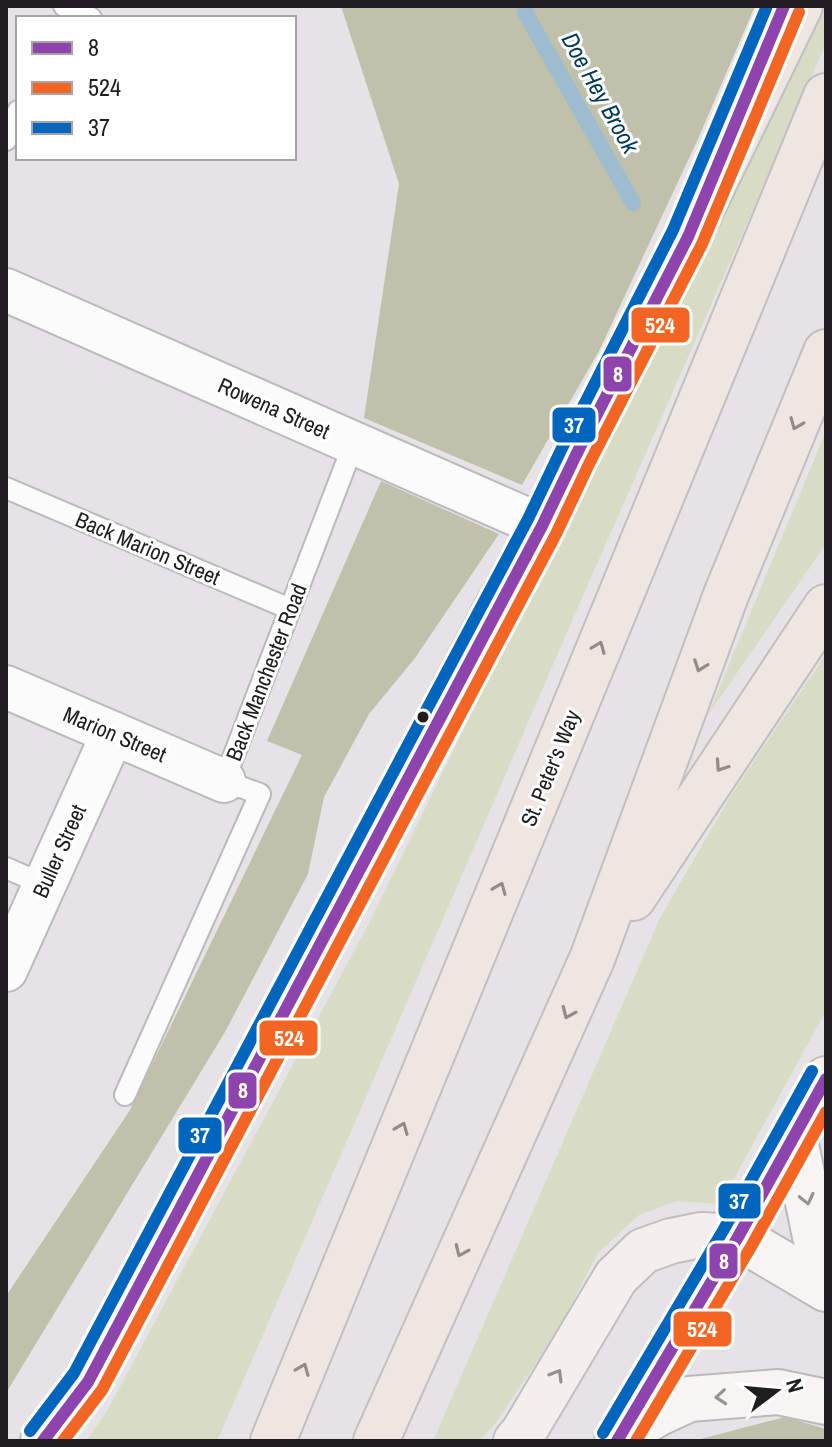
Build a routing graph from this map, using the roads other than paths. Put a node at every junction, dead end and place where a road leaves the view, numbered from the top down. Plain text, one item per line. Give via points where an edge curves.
1 (63, 6) edge
2 (784, 6) edge
3 (800, 6) edge
4 (86, 16) edge
5 (826, 96) edge
6 (16, 116) edge
7 (6, 140) edge
8 (688, 237) junction
9 (6, 290) edge
10 (826, 352) edge
11 (354, 443) junction
12 (6, 488) edge
13 (542, 526) junction
14 (826, 607) edge
15 (290, 609) junction
16 (6, 687) edge
17 (113, 733) junction
18 (224, 781) junction
19 (6, 868) edge
20 (45, 885) junction
21 (592, 959) junction
22 (6, 970) edge
23 (826, 1079) edge
24 (125, 1095) dead end
25 (794, 1135) junction
26 (738, 1237) junction
27 (826, 1260) edge
28 (826, 1289) edge
29 (826, 1402) edge
30 (618, 1438) edge
31 (43, 1441) edge
32 (273, 1441) edge
33 (376, 1441) edge
34 (516, 1441) edge

1 - 4 lane
2 - 8 street
3 - 8 highway
32 -> 5 highway, St. Peter's Way
6 - 7 lane
8 - 13 main road
9 - 11 street, Rowena Street
10 -> 21 highway via 726,595
11 - 13 street, Rowena Street
11 - 15 lane, Back Manchester Road
12 - 15 lane, Back Marion Street
13 - 31 main road via 88,1382
14 -> 21 highway
15 - 18 lane, Back Manchester Road
16 - 17 street, Marion Street
17 - 18 street, Marion Street
17 - 20 street, Buller Street
18 - 24 lane, Back Manchester Road via 260,794
19 - 20 lane
20 - 22 street, Buller Street
21 -> 33 highway
23 - 25 main road
25 - 26 main road
25 -> 27 street via 815,1236
26 - 28 street
26 - 30 main road
34 -> 26 main road via 616,1277 643,1251 701,1235
29 -> 30 street via 778,1392 689,1399

